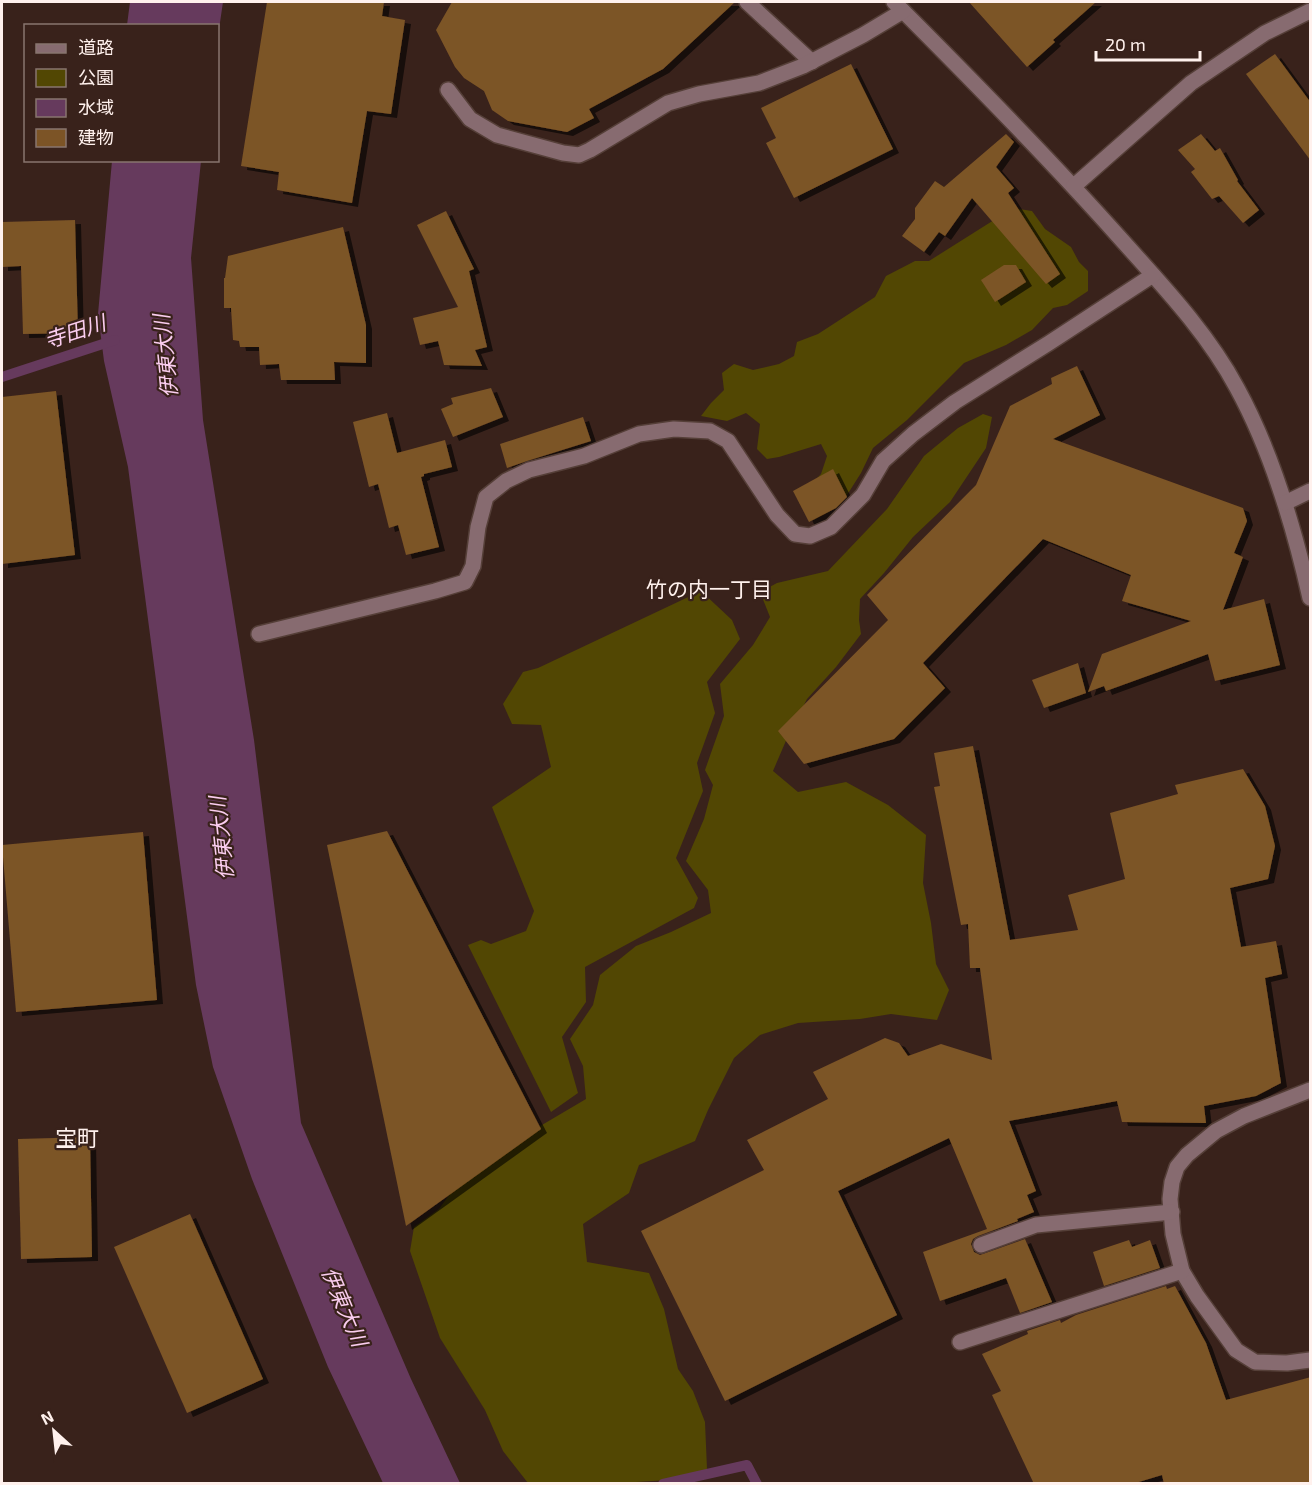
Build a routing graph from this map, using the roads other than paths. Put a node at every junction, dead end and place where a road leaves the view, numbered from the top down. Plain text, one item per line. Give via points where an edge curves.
1 (747, 2) edge
2 (899, 6) edge
3 (1311, 11) edge
4 (812, 62) junction
5 (448, 90) dead end
6 (1074, 186) junction
7 (1153, 274) junction
8 (1311, 491) edge
9 (1285, 503) junction
10 (1311, 598) edge
11 (259, 634) dead end
12 (1311, 1090) edge
13 (1172, 1212) junction
14 (981, 1245) dead end
15 (1182, 1271) junction
16 (960, 1341) dead end
17 (1311, 1360) edge

1 - 4 street
2 - 4 street via 863,35
2 - 6 street
3 - 6 street via 1265,33 1191,83
4 - 5 street via 759,83 668,103 579,155 497,135 470,119
6 - 7 street
7 - 9 street via 1201,332 1238,388
7 - 11 street via 955,402 883,461 862,495 831,527 810,536 795,534 728,441 710,430 674,429 639,434 584,456 529,470 486,497 473,566 465,582
8 - 9 street
9 - 10 street
12 - 13 street via 1244,1116 1216,1131 1187,1155 1172,1182
13 - 14 street via 1036,1225
13 - 15 street
15 - 16 street
15 - 17 street via 1236,1350 1255,1362

